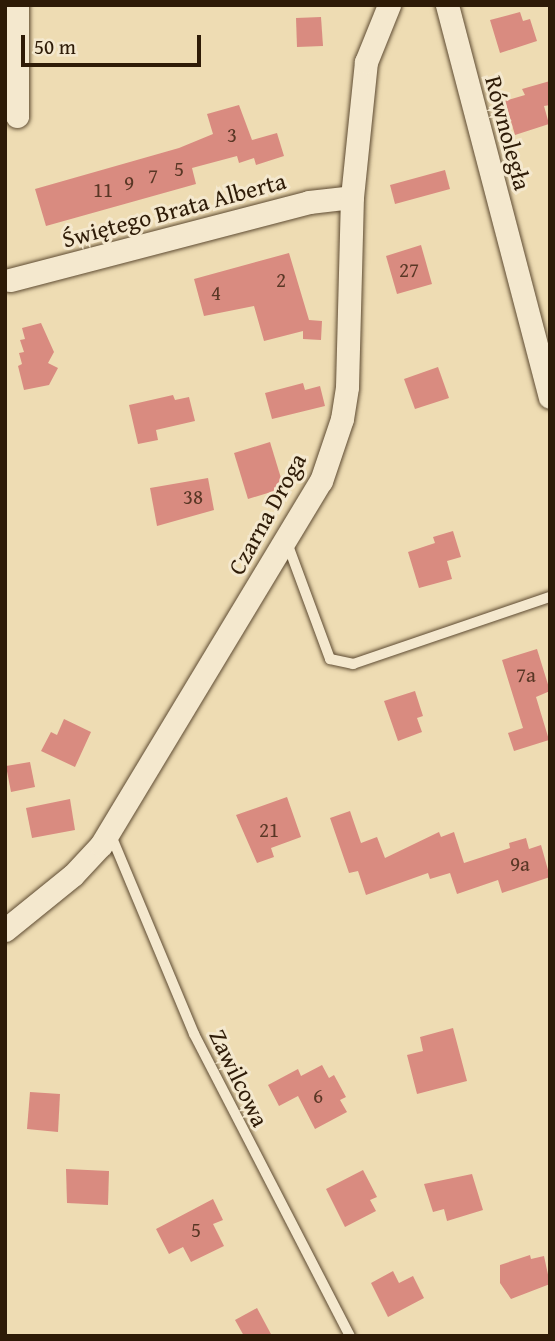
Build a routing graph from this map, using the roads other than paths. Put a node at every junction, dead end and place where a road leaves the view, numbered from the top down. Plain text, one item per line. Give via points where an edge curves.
1 (17, 5) edge
2 (388, 5) edge
3 (447, 5) edge
4 (17, 116) dead end
5 (352, 197) junction
6 (10, 280) dead end
7 (550, 397) edge
8 (286, 540) junction
9 (550, 597) edge
10 (109, 831) junction
11 (5, 930) edge
12 (350, 1336) edge

1 - 4 street
2 - 5 street, Czarna Droga via 366,62
3 - 7 street, Równoległa
5 - 6 street, Świętego Brata Alberta via 309,202
5 - 8 street, Czarna Droga via 342,419 321,481
8 - 9 lane via 330,659 353,664
8 - 10 street, Czarna Droga
10 - 11 street, Czarna Droga via 73,875
10 - 12 lane, Zawilcowa via 194,1034

